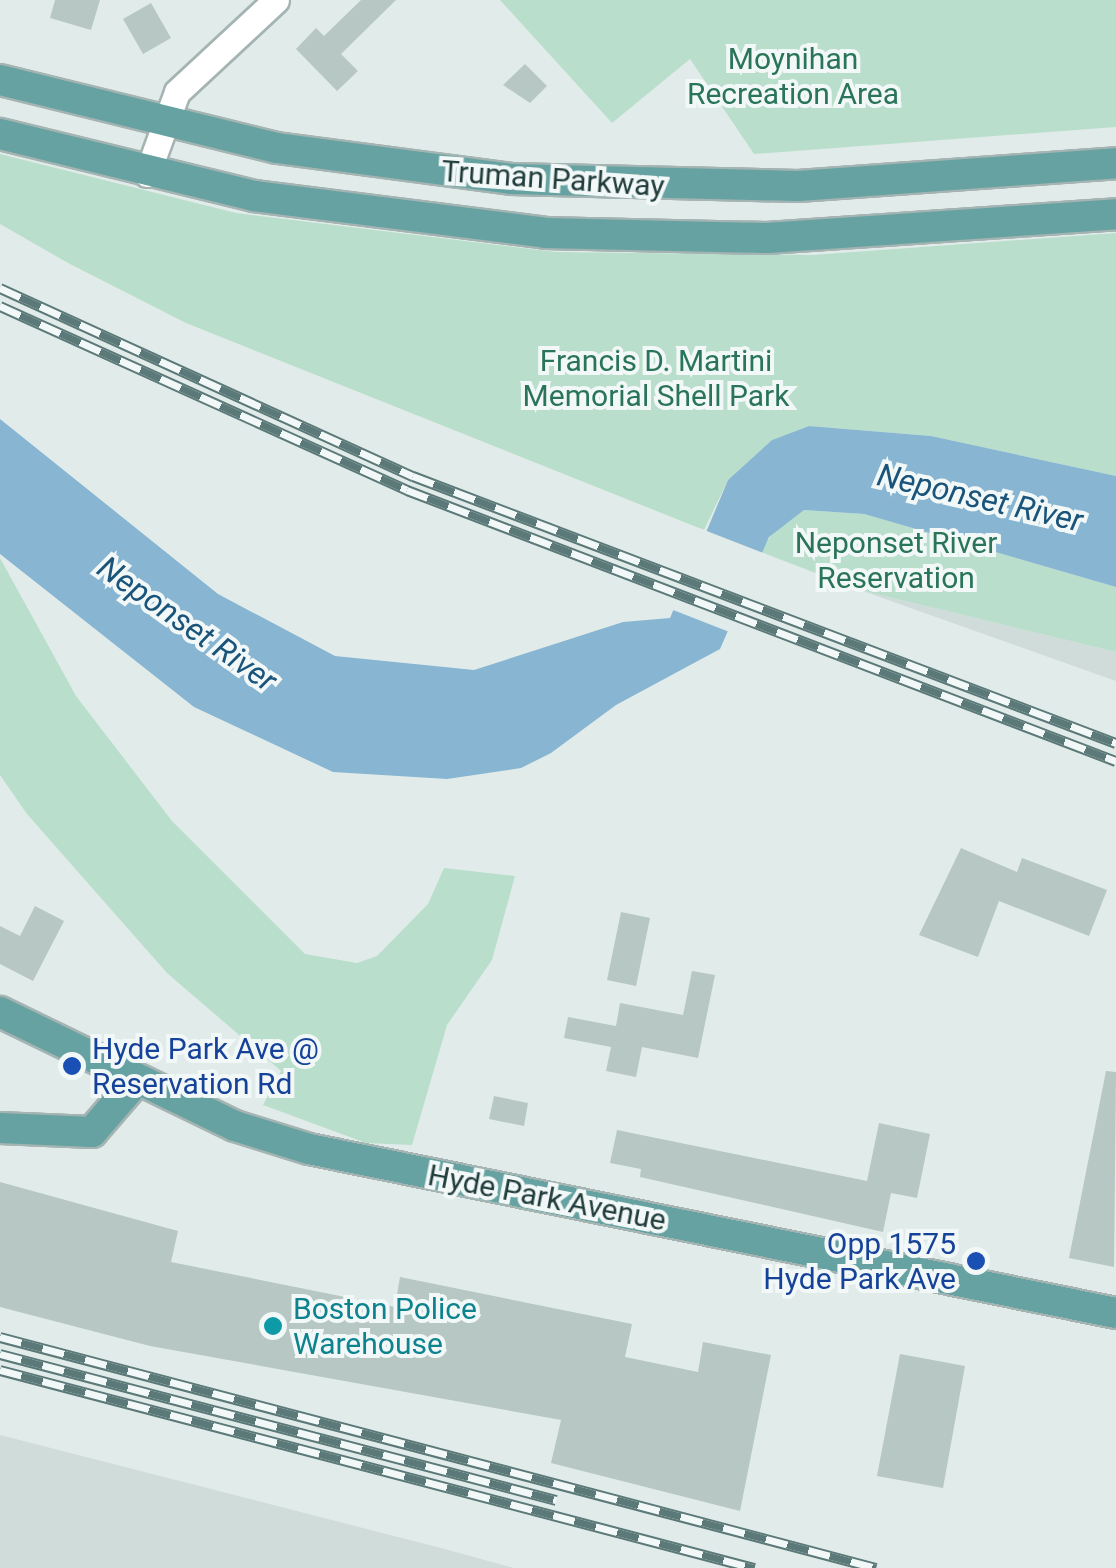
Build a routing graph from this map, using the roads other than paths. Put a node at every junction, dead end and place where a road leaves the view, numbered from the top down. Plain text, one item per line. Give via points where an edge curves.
1 (276, 0) edge
2 (0, 80) edge
3 (162, 124) junction
4 (0, 134) edge
5 (1116, 163) edge
6 (147, 174) junction
7 (1116, 214) edge
8 (0, 1012) edge
9 (136, 1081) junction
10 (0, 1128) edge
11 (1116, 1313) edge

1 - 3 street via 182,86
2 - 3 main road, Truman Parkway
3 - 5 main road, Truman Parkway via 364,162 606,185 798,186
3 - 6 street
4 - 6 main road, Truman Parkway
6 - 7 main road, Truman Parkway via 352,213 593,236 866,234
8 - 9 main road, Hyde Park Avenue
9 - 10 main road via 92,1132
9 - 11 main road, Hyde Park Avenue via 310,1149

